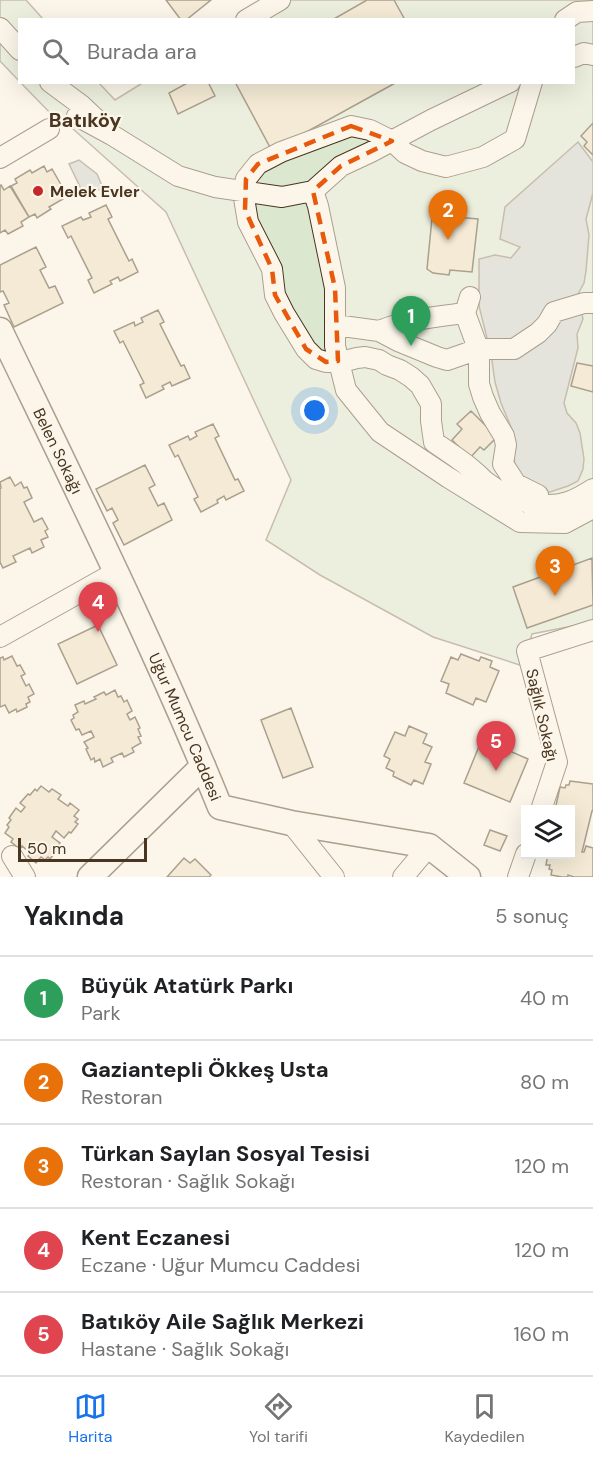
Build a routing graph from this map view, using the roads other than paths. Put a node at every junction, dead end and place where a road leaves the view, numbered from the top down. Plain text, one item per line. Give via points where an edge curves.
1 (280, 0) edge
2 (593, 11) edge
3 (249, 18) edge
4 (568, 18) edge
5 (0, 28) edge
6 (18, 48) edge
7 (593, 55) edge
8 (575, 56) edge
9 (53, 84) edge
10 (506, 84) edge
11 (531, 84) edge
12 (77, 117) dead end
13 (49, 129) dead end
14 (112, 135) junction
15 (392, 141) junction
16 (0, 158) edge
17 (313, 191) junction
18 (243, 192) junction
19 (586, 303) edge
20 (335, 325) junction
21 (0, 330) edge
22 (379, 331) junction
23 (485, 350) junction
24 (338, 361) junction
25 (593, 483) edge
26 (593, 489) edge
27 (593, 508) edge
28 (116, 572) junction
29 (593, 630) edge
30 (0, 637) edge
31 (203, 766) junction
32 (543, 805) edge
33 (291, 823) junction
34 (429, 846) junction
35 (12, 856) dead end
36 (525, 859) edge
37 (95, 876) edge
38 (25, 877) edge
39 (334, 877) edge
40 (403, 877) edge
41 (468, 877) edge
42 (518, 877) edge

1 - 3 street
2 - 4 street via 577,12
5 - 6 street
7 - 8 street
9 - 14 street
10 - 15 street
11 - 15 street via 515,139 483,157 446,167 405,153
12 - 14 street
13 - 16 street
14 - 18 street via 178,176
15 - 17 street via 341,166
15 - 18 street via 351,126 258,164 246,179
17 - 18 street via 282,197
17 - 20 street via 335,288
18 - 24 street via 248,222 272,269 275,295 284,313 316,359
19 - 23 street via 554,312 534,336 512,350
20 - 22 street
20 - 24 street
21 - 28 main road, Belen Sokağı
22 - 23 street via 447,360
22 - 23 street via 467,305
23 - 25 street via 479,384 504,436 503,464 516,484 546,497 560,495 587,480
24 - 26 street via 365,357 379,360 411,377 432,404 434,442 504,494 549,506
24 - 27 street via 346,390 380,432 520,522 565,523
28 - 30 street
28 - 31 main road, Uğur Mumcu Caddesi
29 - 32 street, Sağlık Sokağı via 527,651 557,762
31 - 33 main road, Uğur Mumcu Caddesi via 220,807
31 - 37 main road
33 - 34 main road, Uğur Mumcu Caddesi
33 - 39 street
34 - 40 street
34 - 41 main road, Uğur Mumcu Caddesi
35 - 38 street
36 - 42 street

